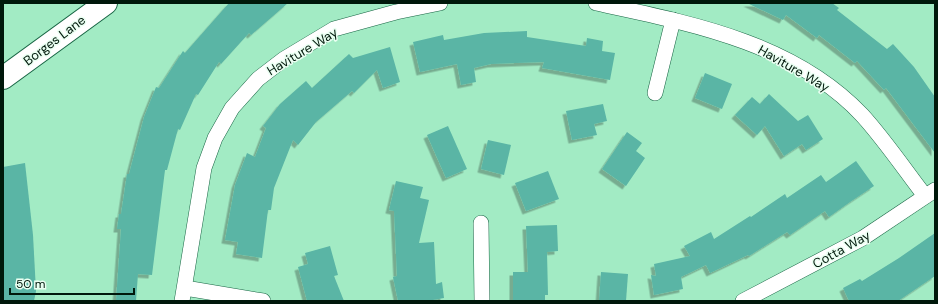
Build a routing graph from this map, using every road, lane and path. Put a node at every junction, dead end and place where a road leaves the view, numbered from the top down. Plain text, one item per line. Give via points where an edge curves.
1 (106, 3) edge
2 (440, 3) edge
3 (596, 3) edge
4 (673, 20) junction
5 (3, 78) edge
6 (655, 94) dead end
7 (930, 193) edge
8 (481, 223) dead end
9 (184, 295) edge
10 (263, 301) edge
11 (482, 301) edge
12 (743, 301) edge

1 - 5 street, Borges Lane
2 - 9 street, Haviture Way via 334,29 284,59 258,79 232,108 214,138 204,168
3 - 4 street, Haviture Way
4 - 6 street
4 - 7 street, Haviture Way via 766,49 828,86 862,115
7 - 12 street, Cotta Way via 863,238
8 - 11 street
9 - 10 street

